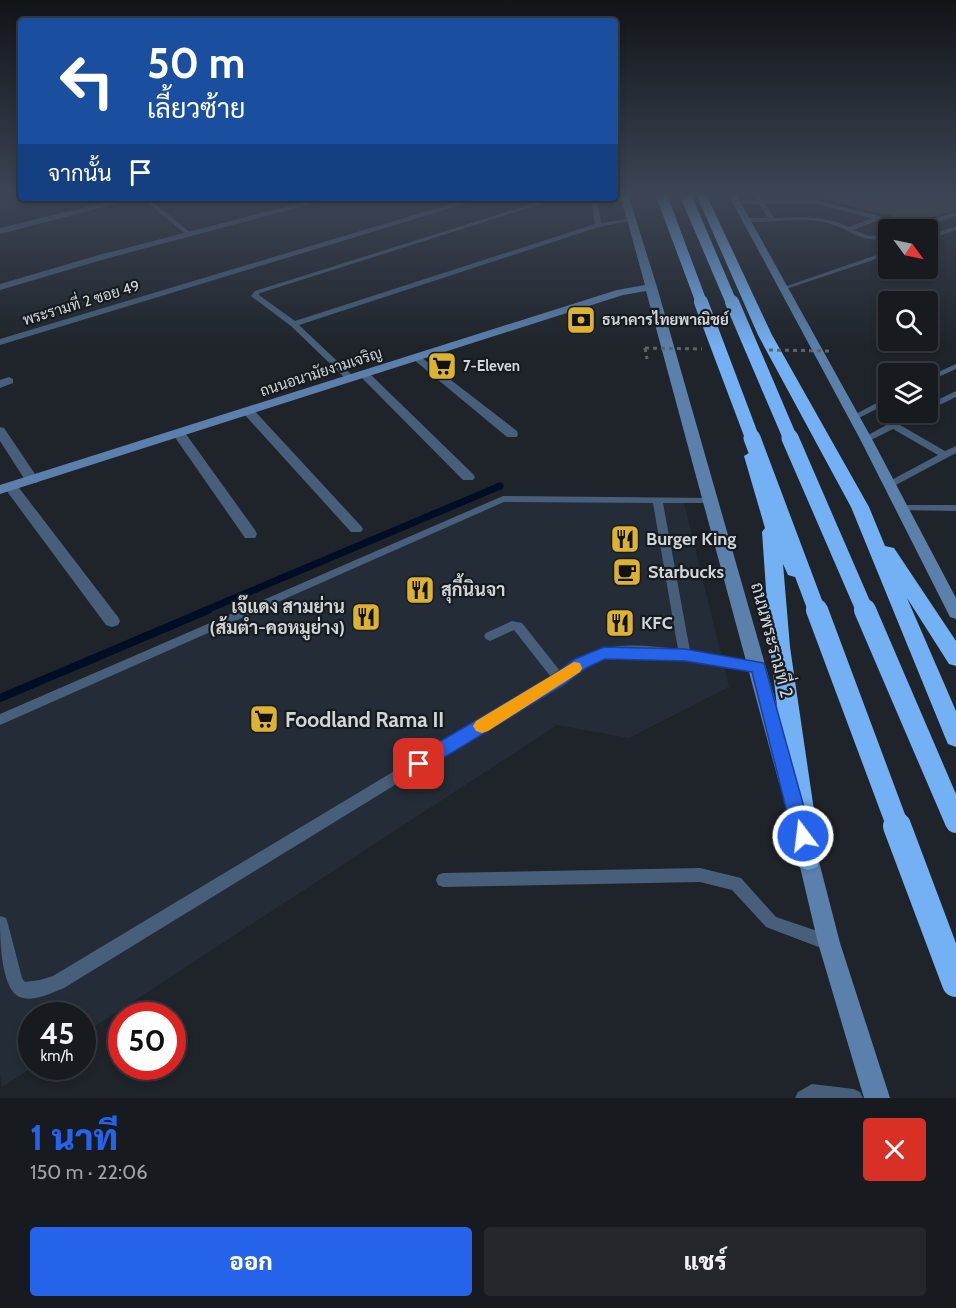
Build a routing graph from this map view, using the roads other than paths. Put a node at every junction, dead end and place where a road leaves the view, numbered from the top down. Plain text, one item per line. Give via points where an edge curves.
1 (149, 245) edge
2 (323, 245) edge
3 (406, 245) edge
4 (536, 245) edge
5 (640, 245) edge
6 (678, 245) edge
7 (680, 245) edge
8 (707, 245) edge
9 (724, 245) edge
10 (761, 245) edge
11 (878, 256) edge
12 (0, 287) edge
13 (652, 287) junction
14 (784, 288) junction
15 (294, 324) junction
16 (0, 342) edge
17 (417, 357) junction
18 (956, 366) edge
19 (364, 374) junction
20 (938, 375) edge
21 (350, 378) junction
22 (956, 394) edge
23 (938, 403) edge
24 (878, 405) edge
25 (248, 411) junction
26 (854, 417) junction
27 (897, 423) edge
28 (893, 425) junction
29 (0, 430) edge
30 (178, 433) junction
31 (512, 434) dead end
32 (866, 439) junction
33 (956, 449) edge
34 (945, 455) junction
35 (468, 477) dead end
36 (32, 480) junction
37 (889, 485) junction
38 (6, 488) edge
39 (711, 500) junction
40 (658, 501) junction
41 (860, 507) junction
42 (902, 508) junction
43 (956, 508) edge
44 (770, 521) junction
45 (356, 529) dead end
46 (250, 534) dead end
47 (956, 613) edge
48 (112, 621) dead end
49 (490, 636) dead end
50 (685, 655) junction
51 (956, 658) edge
52 (758, 667) junction
53 (559, 679) junction
54 (0, 720) edge
55 (956, 737) edge
56 (956, 822) edge
57 (808, 858) junction
58 (443, 880) dead end
59 (0, 924) edge
60 (829, 943) junction
61 (956, 983) edge
62 (956, 988) edge
63 (804, 1098) edge
64 (854, 1098) edge
65 (877, 1098) edge

1 - 12 street
2 - 16 street, พระรามที่ 2 ซอย 49
3 - 15 lane via 257,292 255,296
4 - 15 lane
5 - 13 main road, ถนนพระรามที่ 2
6 - 44 highway via 739,413
7 - 61 highway, bridge
8 - 56 highway, bridge
9 - 41 highway via 765,335
10 - 14 main road
11 - 14 lane
13 - 17 main road, ถนนอนามัยงามเจริญ via 621,292
13 - 39 main road, ถนนพระรามที่ 2
14 - 26 main road
15 - 21 lane
17 - 19 main road, ถนนอนามัยงามเจริญ
17 - 31 street
18 - 20 lane
19 - 21 main road, ถนนอนามัยงามเจริญ
19 - 35 street
21 - 25 main road, ถนนอนามัยงามเจริญ
22 - 23 lane
24 - 26 lane
25 - 30 main road, ถนนอนามัยงามเจริญ
25 - 45 street
26 - 32 main road
27 - 28 lane
28 - 32 lane
28 - 34 lane
29 - 36 street
30 - 36 main road, ถนนอนามัยงามเจริญ
30 - 46 street
32 - 37 main road
33 - 34 lane
34 - 37 lane
36 - 38 main road, ถนนอนามัยงามเจริญ
37 - 42 main road
38 - 48 street
39 - 40 lane
39 - 52 main road, ถนนพระรามที่ 2
40 - 50 lane
40 - 54 lane via 515,497 497,501
41 - 51 highway
41 - 55 highway
42 - 43 lane
42 - 47 main road
44 - 57 highway via 780,647
44 - 62 highway via 811,603
49 - 53 lane via 518,626
50 - 52 lane
50 - 53 lane via 604,653
52 - 57 main road, ถนนพระรามที่ 2
53 - 59 lane via 43,988 21,990 15,982
57 - 60 main road, ถนนพระรามที่ 2
58 - 60 lane via 700,875 736,883 771,921
60 - 65 main road, ถนนพระรามที่ 2
63 - 64 lane via 812,1093

